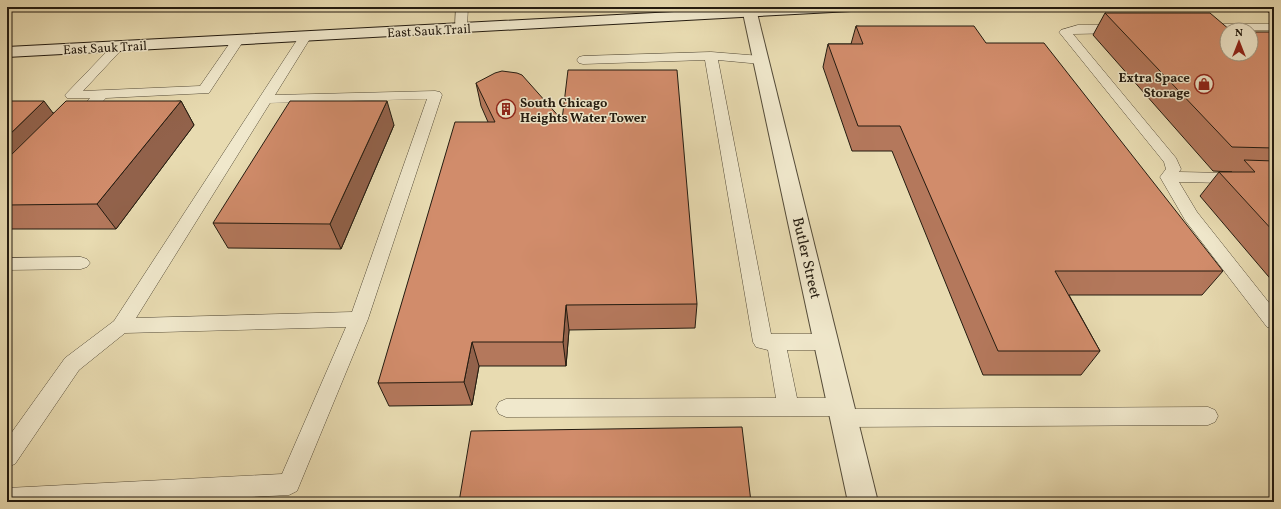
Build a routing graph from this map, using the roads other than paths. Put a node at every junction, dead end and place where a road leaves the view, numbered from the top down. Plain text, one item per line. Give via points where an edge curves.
1 (462, 7) edge
2 (851, 7) edge
3 (1271, 7) edge
4 (1274, 9) edge
5 (748, 10) edge
6 (1274, 27) edge
7 (461, 28) junction
8 (1135, 28) edge
9 (1194, 28) edge
10 (1259, 28) edge
11 (1219, 29) edge
12 (305, 37) junction
13 (238, 40) junction
14 (118, 47) junction
15 (7, 52) edge
16 (711, 56) junction
17 (583, 60) dead end
18 (761, 60) junction
19 (102, 94) junction
20 (266, 99) junction
21 (70, 127) edge
22 (1168, 177) junction
23 (1274, 179) edge
24 (81, 263) dead end
25 (7, 264) edge
26 (359, 320) junction
27 (1274, 322) edge
28 (121, 326) junction
29 (776, 342) junction
30 (827, 342) junction
31 (788, 407) junction
32 (506, 408) dead end
33 (843, 412) junction
34 (1208, 416) dead end
35 (7, 457) edge
36 (7, 499) edge
37 (863, 502) edge

1 - 7 lane
2 - 5 main road, East Sauk Trail
3 - 4 main road
5 - 7 main road, East Sauk Trail
5 - 18 main road, Butler Street
6 - 10 lane
7 - 12 main road, East Sauk Trail
8 - 22 lane via 1078,29 1065,32 1171,160 1174,169
9 - 11 lane
12 - 13 main road, East Sauk Trail
12 - 20 lane
13 - 14 main road, East Sauk Trail
13 - 19 lane via 204,90
14 - 15 main road, East Sauk Trail
14 - 19 lane via 72,95
16 - 17 lane
16 - 18 lane
16 - 29 lane via 763,342
18 - 30 main road, Butler Street
19 - 21 lane
20 - 26 lane via 435,95
20 - 28 lane
22 - 23 lane
22 - 27 lane via 1191,216
24 - 25 lane
26 - 28 lane
26 - 36 lane via 289,484
28 - 35 lane via 72,364
29 - 30 lane
29 - 31 lane
30 - 33 main road, Butler Street
31 - 32 lane
31 - 33 lane
33 - 34 lane
33 - 37 main road, Butler Street

